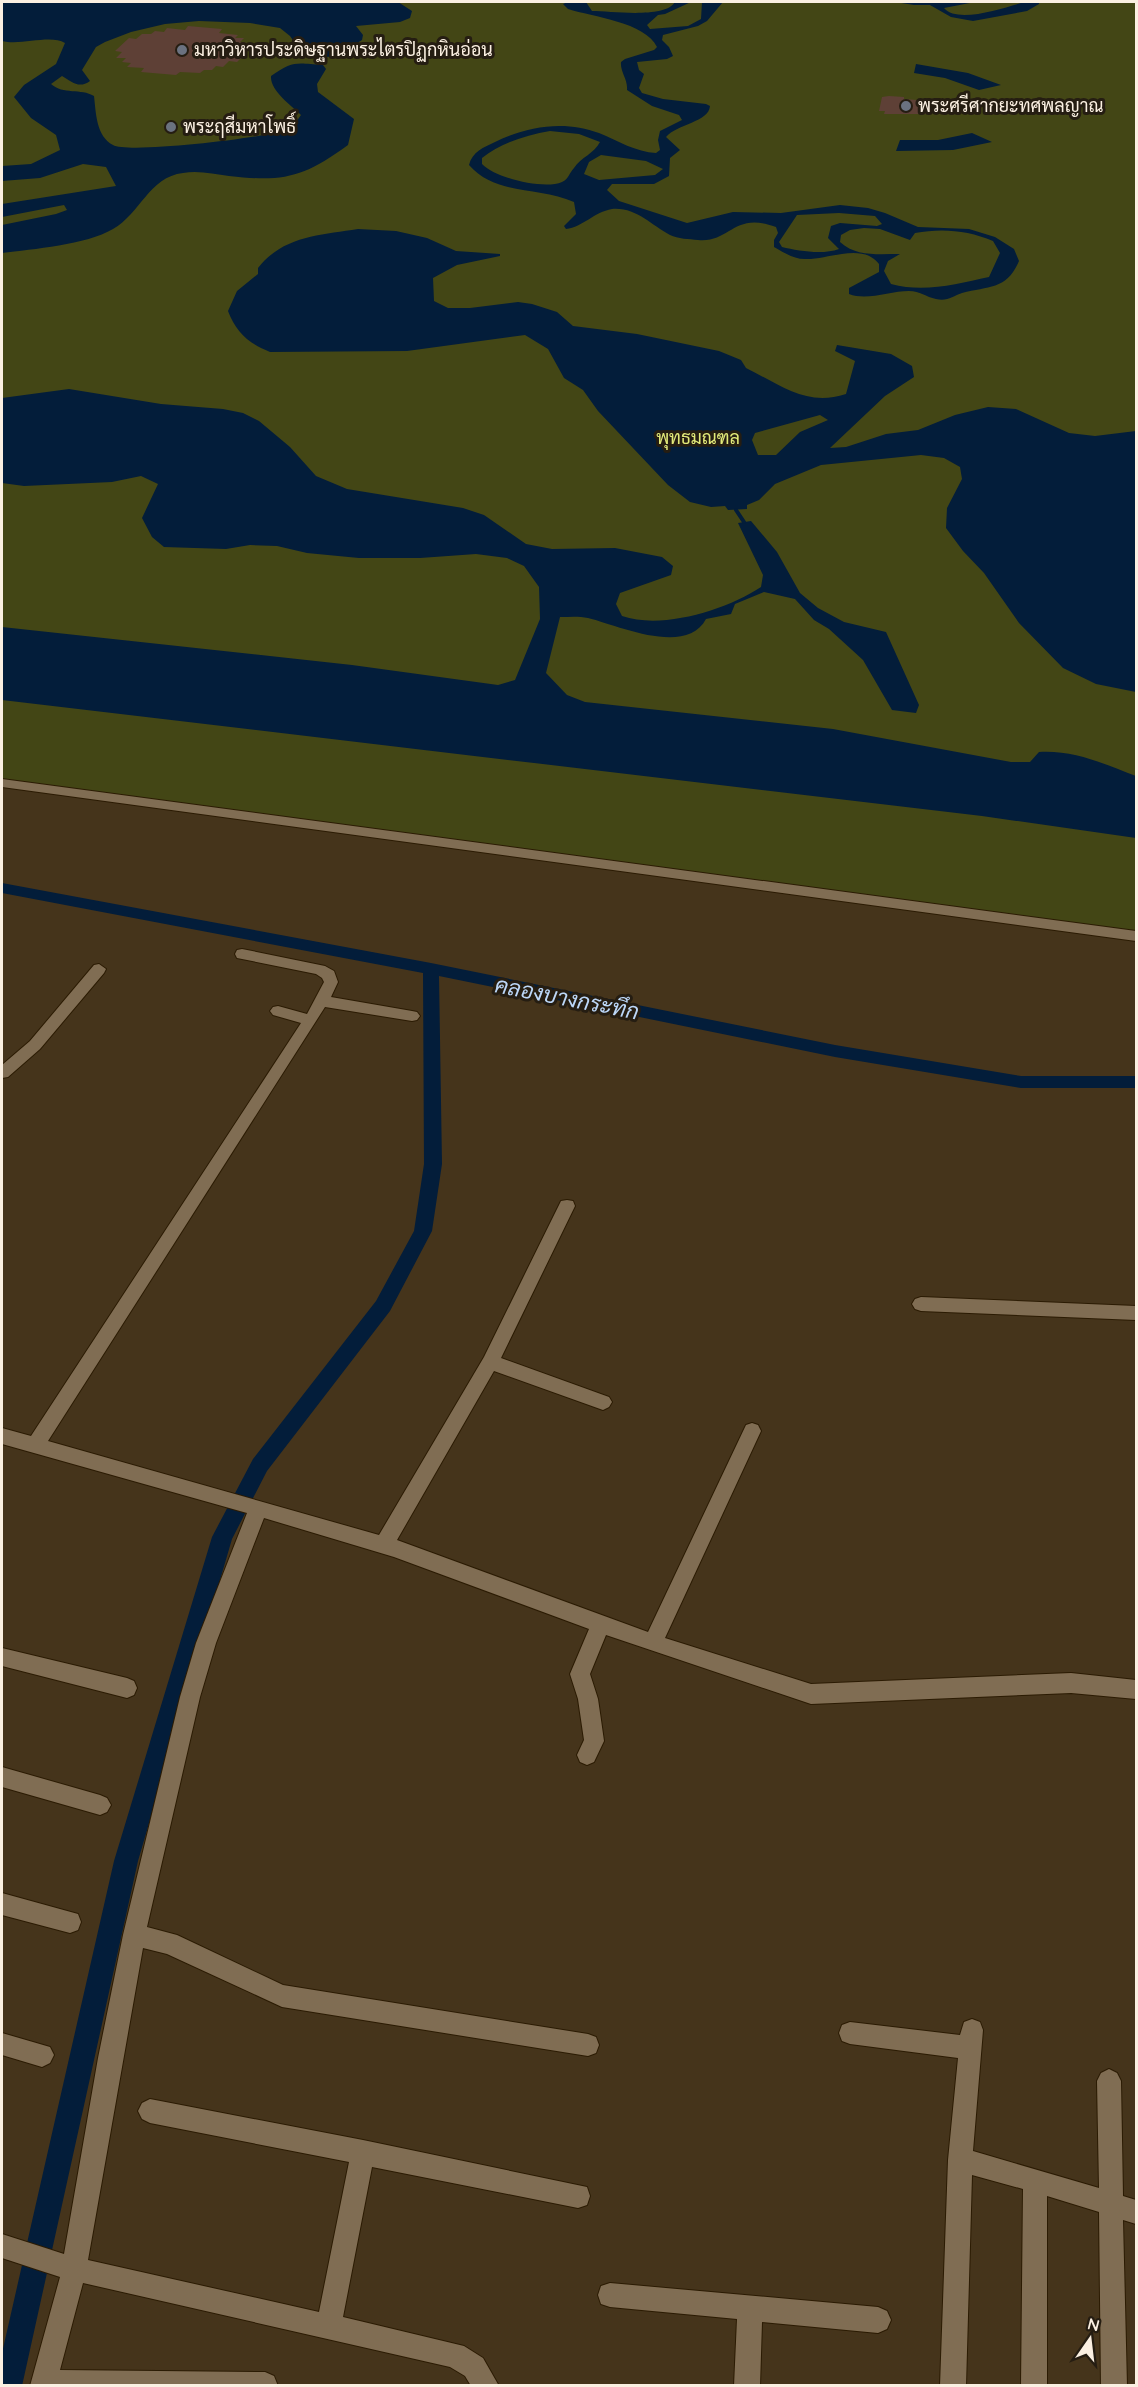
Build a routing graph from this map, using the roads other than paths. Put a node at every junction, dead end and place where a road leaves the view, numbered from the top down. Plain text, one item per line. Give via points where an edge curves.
1 (2, 783) edge
2 (1137, 936) edge
3 (242, 954) dead end
4 (99, 969) dead end
5 (322, 1001) junction
6 (278, 1011) dead end
7 (412, 1017) dead end
8 (312, 1020) junction
9 (2, 1073) edge
10 (567, 1206) dead end
11 (921, 1304) dead end
12 (1137, 1313) edge
13 (490, 1362) junction
14 (603, 1402) dead end
15 (752, 1431) dead end
16 (2, 1436) edge
17 (35, 1445) junction
18 (258, 1508) junction
19 (384, 1545) junction
20 (601, 1624) junction
21 (653, 1643) junction
22 (2, 1657) edge
23 (127, 1688) dead end
24 (1137, 1689) edge
25 (587, 1755) dead end
26 (2, 1777) edge
27 (100, 1805) dead end
28 (2, 1904) edge
29 (70, 1922) dead end
30 (134, 1935) junction
31 (850, 2033) dead end
32 (2, 2044) edge
33 (588, 2045) dead end
34 (42, 2055) dead end
35 (1109, 2081) dead end
36 (150, 2111) dead end
37 (363, 2152) junction
38 (960, 2160) junction
39 (1035, 2180) junction
40 (578, 2196) dead end
41 (1109, 2204) junction
42 (1137, 2212) edge
43 (2, 2246) edge
44 (74, 2269) junction
45 (610, 2295) dead end
46 (750, 2309) junction
47 (878, 2320) dead end
48 (329, 2325) junction
49 (43, 2384) edge
50 (265, 2385) edge
51 (486, 2385) edge
52 (747, 2385) edge
53 (953, 2385) edge
54 (1034, 2385) edge
55 (1114, 2385) edge

1 - 2 street
3 - 5 street via 329,975 332,982
4 - 9 street via 35,1045
5 - 7 street
5 - 8 street
6 - 8 street
8 - 17 street
10 - 13 street
11 - 12 street
13 - 14 street
13 - 19 street
15 - 21 street
16 - 17 street
17 - 18 street
18 - 19 street
18 - 30 street via 206,1643 190,1697
19 - 20 street
20 - 21 street
20 - 25 street via 580,1674 594,1741
21 - 24 street via 812,1694 1071,1683
22 - 23 street
26 - 27 street
28 - 29 street
30 - 33 street via 168,1943 282,1996
30 - 44 street
31 - 38 street via 971,2039
32 - 34 street
35 - 41 street
36 - 37 street
37 - 40 street
37 - 48 street
38 - 39 street
38 - 53 street
39 - 41 street
39 - 54 street
41 - 42 street
41 - 55 street
43 - 44 street
44 - 48 street
44 - 49 street
45 - 46 street
46 - 47 street
46 - 52 street
48 - 51 street via 455,2355 474,2367
49 - 50 street

